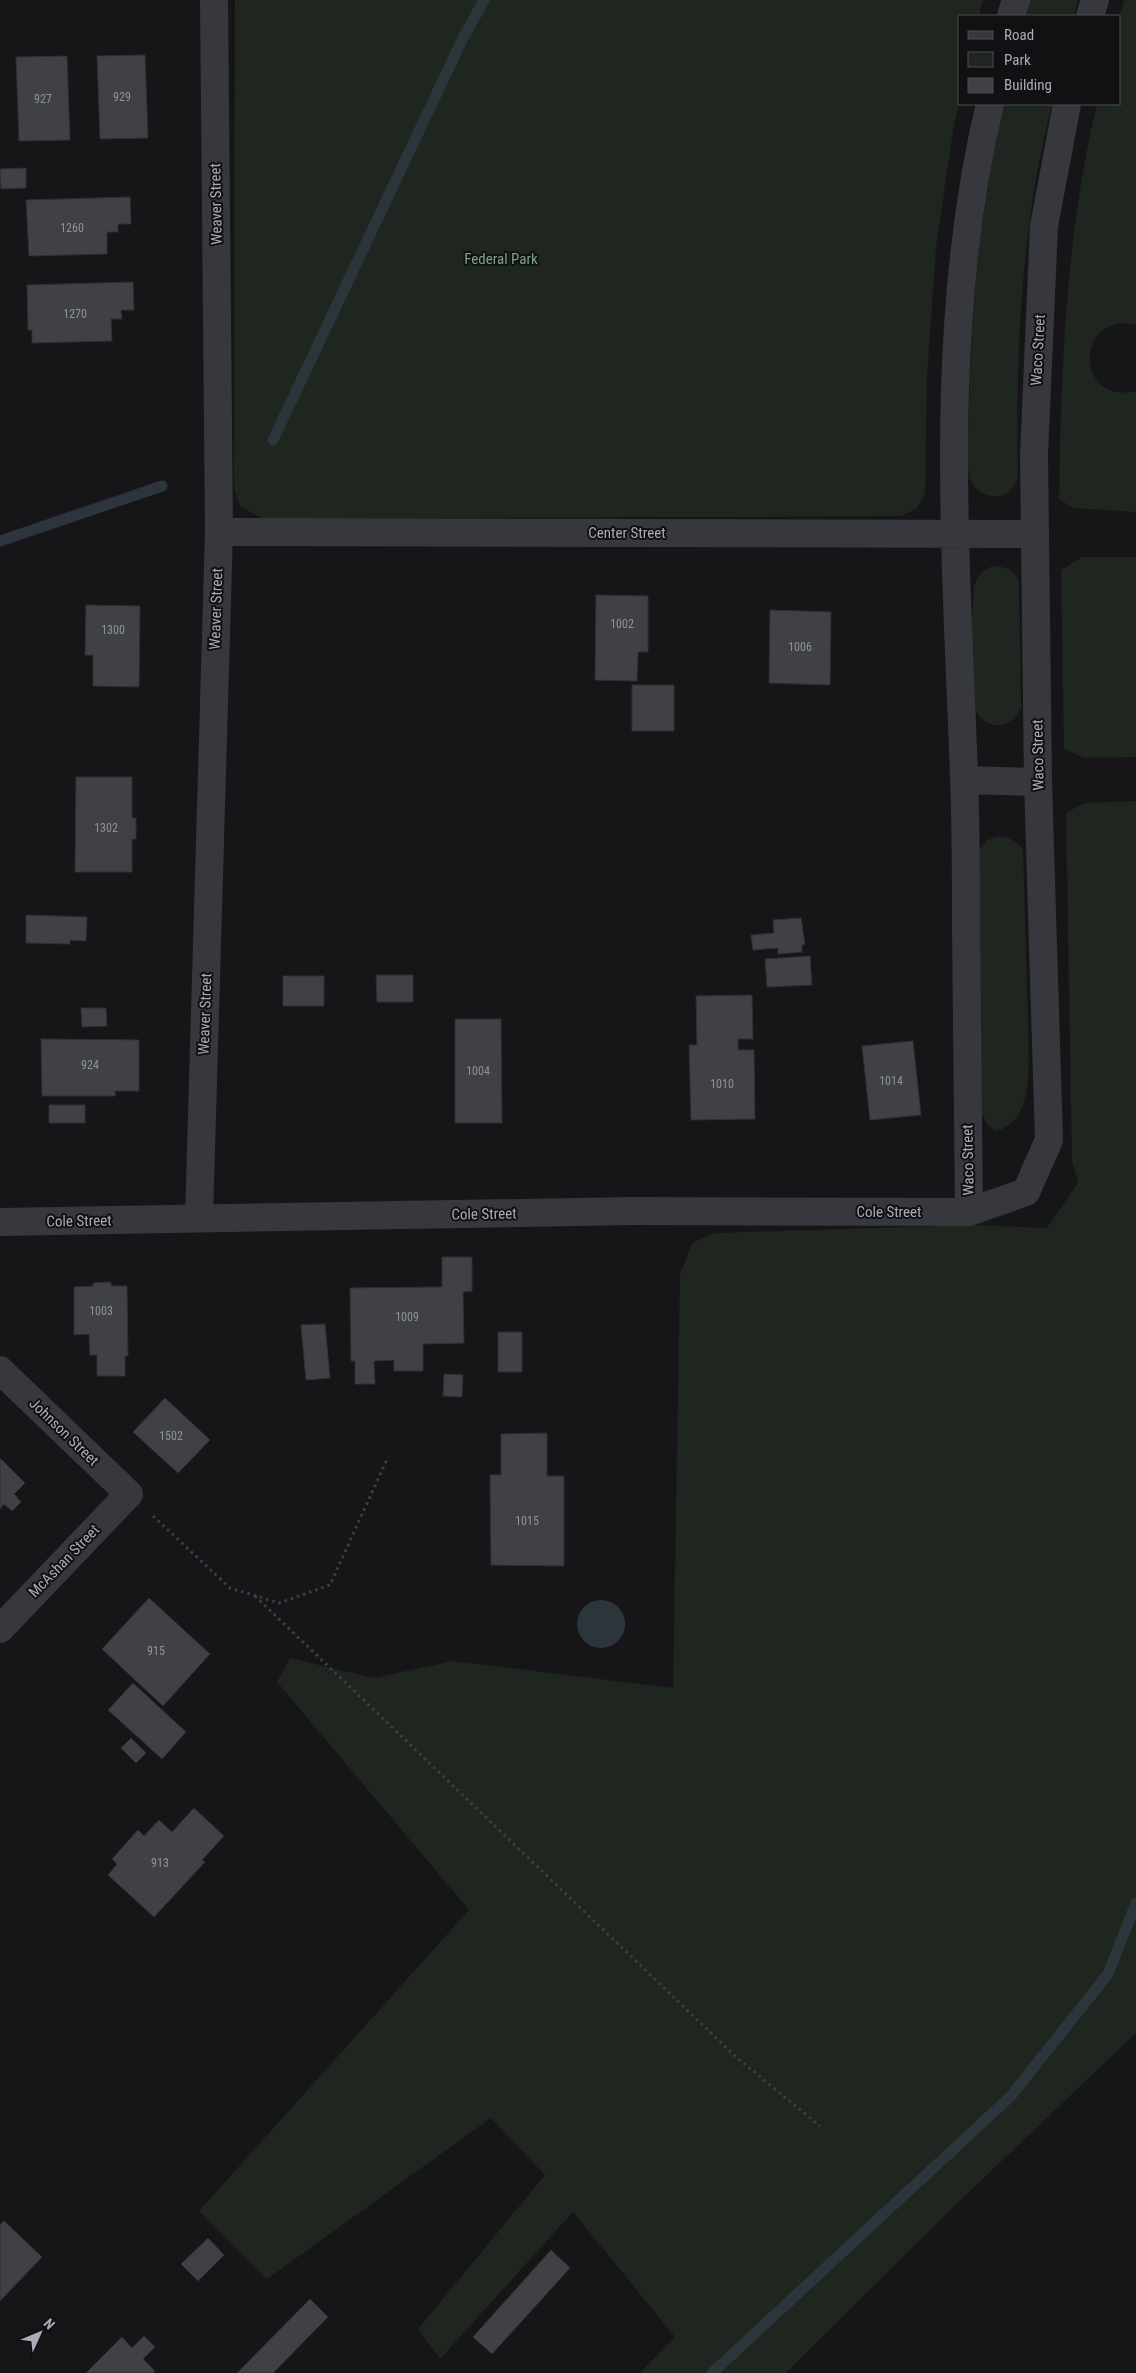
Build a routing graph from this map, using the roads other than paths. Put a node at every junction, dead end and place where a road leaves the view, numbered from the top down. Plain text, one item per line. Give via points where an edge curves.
1 (214, 0) edge
2 (1016, 0) edge
3 (1095, 0) edge
4 (1011, 15) edge
5 (1090, 15) edge
6 (990, 105) edge
7 (1068, 105) edge
8 (219, 532) junction
9 (954, 534) junction
10 (1035, 534) junction
11 (965, 780) junction
12 (1038, 782) junction
13 (969, 1212) junction
14 (199, 1218) junction
15 (0, 1222) edge
16 (0, 1370) edge
17 (129, 1494) joint
18 (0, 1629) edge

1 - 8 street, Weaver Street
2 - 4 street
3 - 5 street
6 - 9 street, Waco Street via 976,163 963,263 954,380
7 - 10 street, Waco Street via 1044,226 1034,455
8 - 9 street, Center Street
8 - 14 street, Weaver Street
9 - 10 street, Center Street
9 - 11 street, Waco Street
10 - 12 street, Waco Street
11 - 12 street
11 - 13 street, Waco Street
12 - 13 street, Waco Street via 1049,1140 1026,1192
13 - 14 street, Cole Street via 632,1211
14 - 15 street, Cole Street
16 - 17 street, Johnson Street
17 - 18 street, McAshan Street

